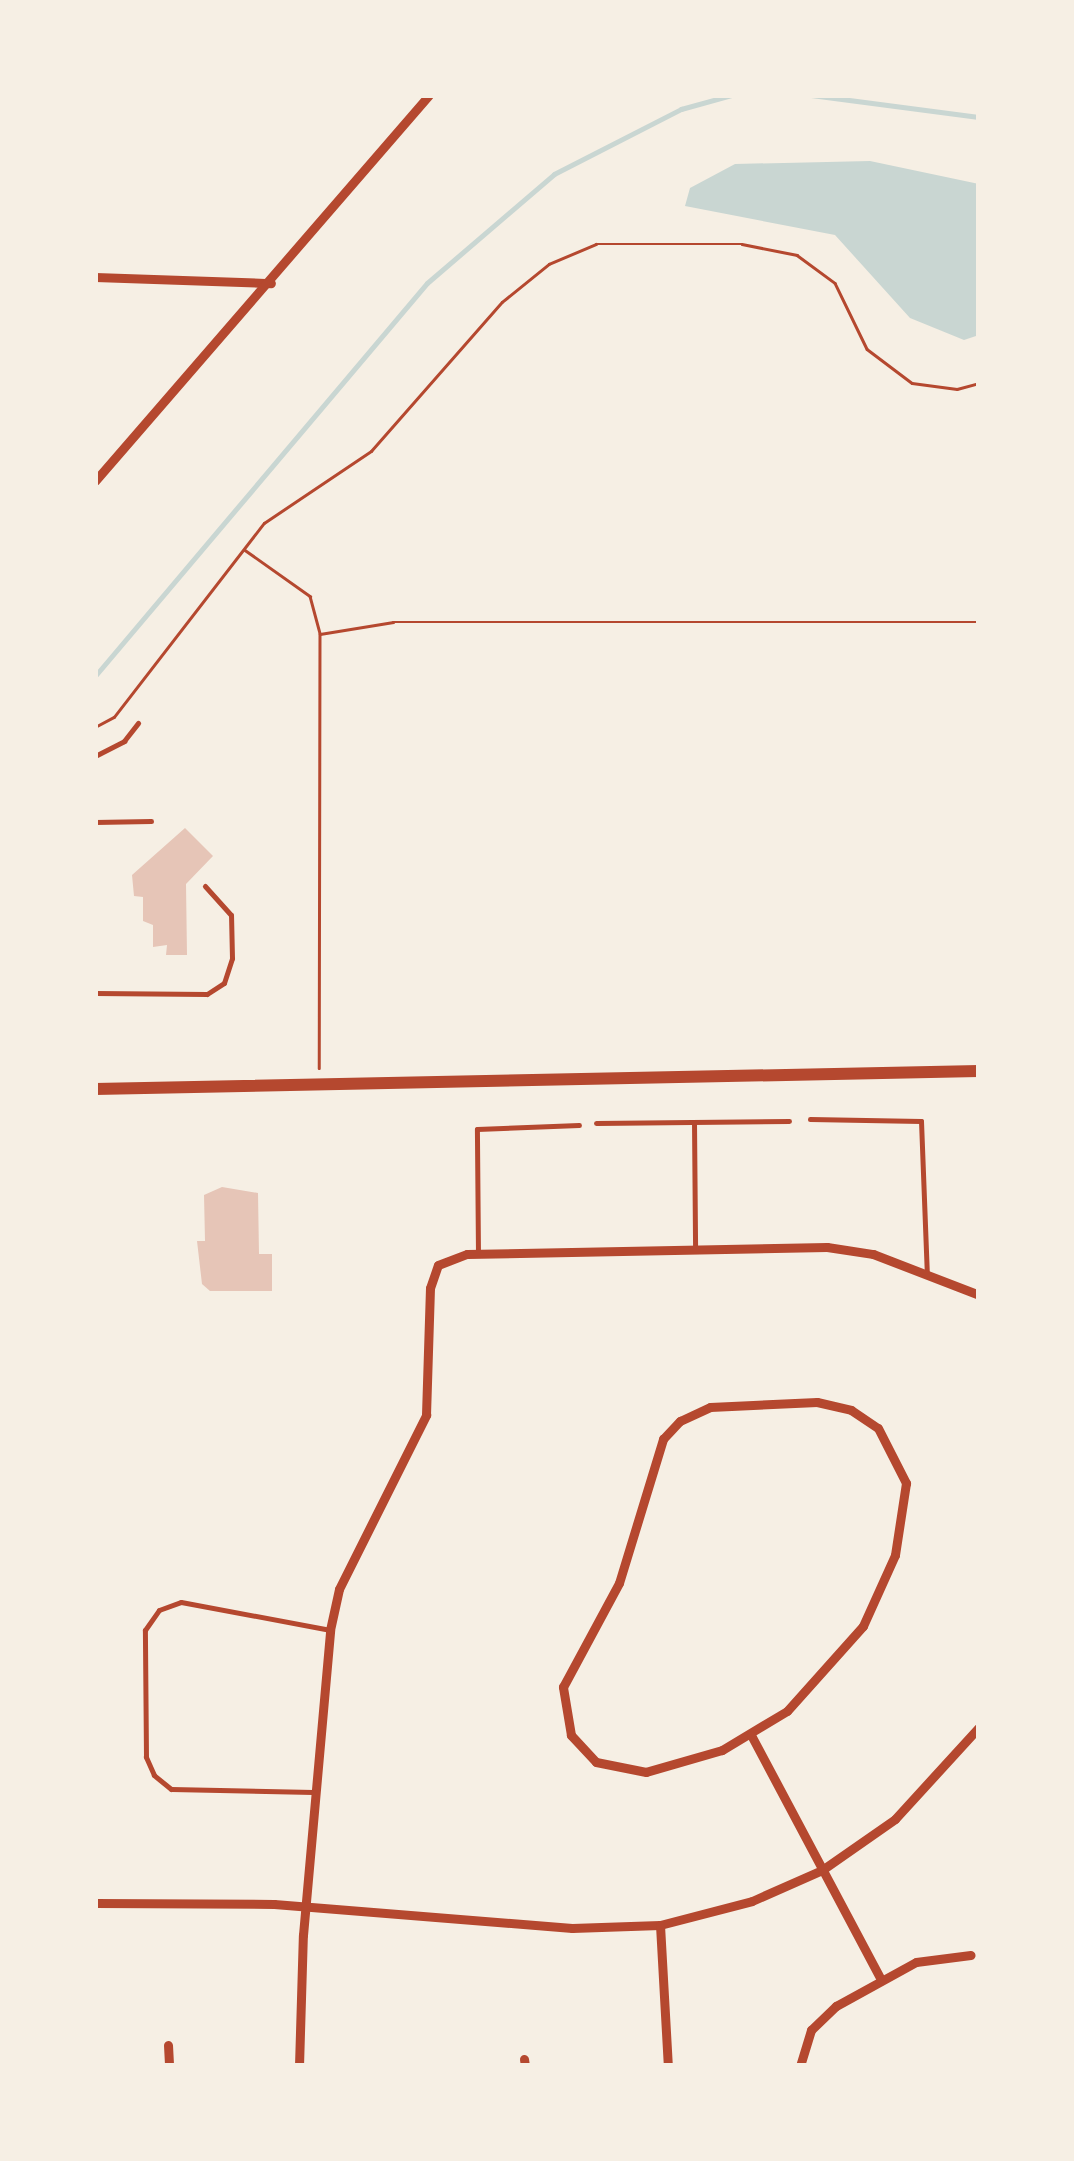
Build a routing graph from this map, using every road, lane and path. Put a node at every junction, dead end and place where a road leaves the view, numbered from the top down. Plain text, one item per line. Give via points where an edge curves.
1 (429, 95) edge
2 (95, 277) edge
3 (270, 283) junction
4 (979, 383) edge
5 (95, 481) edge
6 (244, 549) junction
7 (979, 622) edge
8 (320, 634) junction
9 (138, 723) dead end
10 (95, 726) edge
11 (95, 756) edge
12 (151, 821) dead end
13 (98, 822) edge
14 (205, 886) dead end
15 (95, 993) edge
16 (979, 1071) edge
17 (320, 1084) junction
18 (95, 1089) edge
19 (810, 1120) dead end
20 (790, 1121) dead end
21 (694, 1122) junction
22 (596, 1123) dead end
23 (579, 1125) dead end
24 (696, 1250) junction
25 (478, 1254) junction
26 (928, 1278) junction
27 (979, 1295) edge
28 (330, 1630) junction
29 (979, 1726) edge
30 (751, 1735) junction
31 (314, 1792) junction
32 (822, 1870) junction
33 (95, 1903) edge
34 (305, 1906) junction
35 (660, 1925) junction
36 (971, 1955) dead end
37 (880, 1978) junction
38 (168, 2046) dead end
39 (169, 2066) edge
40 (300, 2066) edge
41 (668, 2066) edge
42 (800, 2066) edge

1 - 3 street
2 - 3 street
3 - 5 street
4 - 6 path via 957,389 912,383 867,349 836,283 797,254 742,244 596,244 549,264 502,302 371,450 264,523
6 - 8 path via 310,596
6 - 10 path via 114,717
7 - 8 path via 393,622
8 - 17 path
9 - 11 lane via 124,741
12 - 13 lane
14 - 15 lane via 231,915 232,958 224,983 207,994
16 - 17 main road
17 - 18 main road
19 - 26 lane via 921,1121
20 - 21 lane
21 - 22 lane
21 - 24 lane
23 - 25 lane via 476,1128
24 - 25 street
24 - 26 street via 827,1247 872,1254
25 - 28 street via 438,1264 430,1288 426,1415 339,1589
26 - 27 street
28 - 31 street
28 - 31 lane via 182,1602 160,1610 145,1630 146,1757 154,1775 172,1789
29 - 32 street via 895,1819
30 - 30 street via 788,1711 841,1658 881,1593 894,1555 906,1501 902,1467 878,1428 838,1405 725,1405 680,1421 656,1450 619,1583 562,1687 571,1736 612,1769 680,1764
30 - 32 street
31 - 34 street
32 - 35 street via 752,1902
32 - 37 street
33 - 34 street
34 - 35 street via 572,1928
34 - 40 street
35 - 41 street
36 - 37 street via 932,1957
37 - 42 street via 819,2020
38 - 39 street

